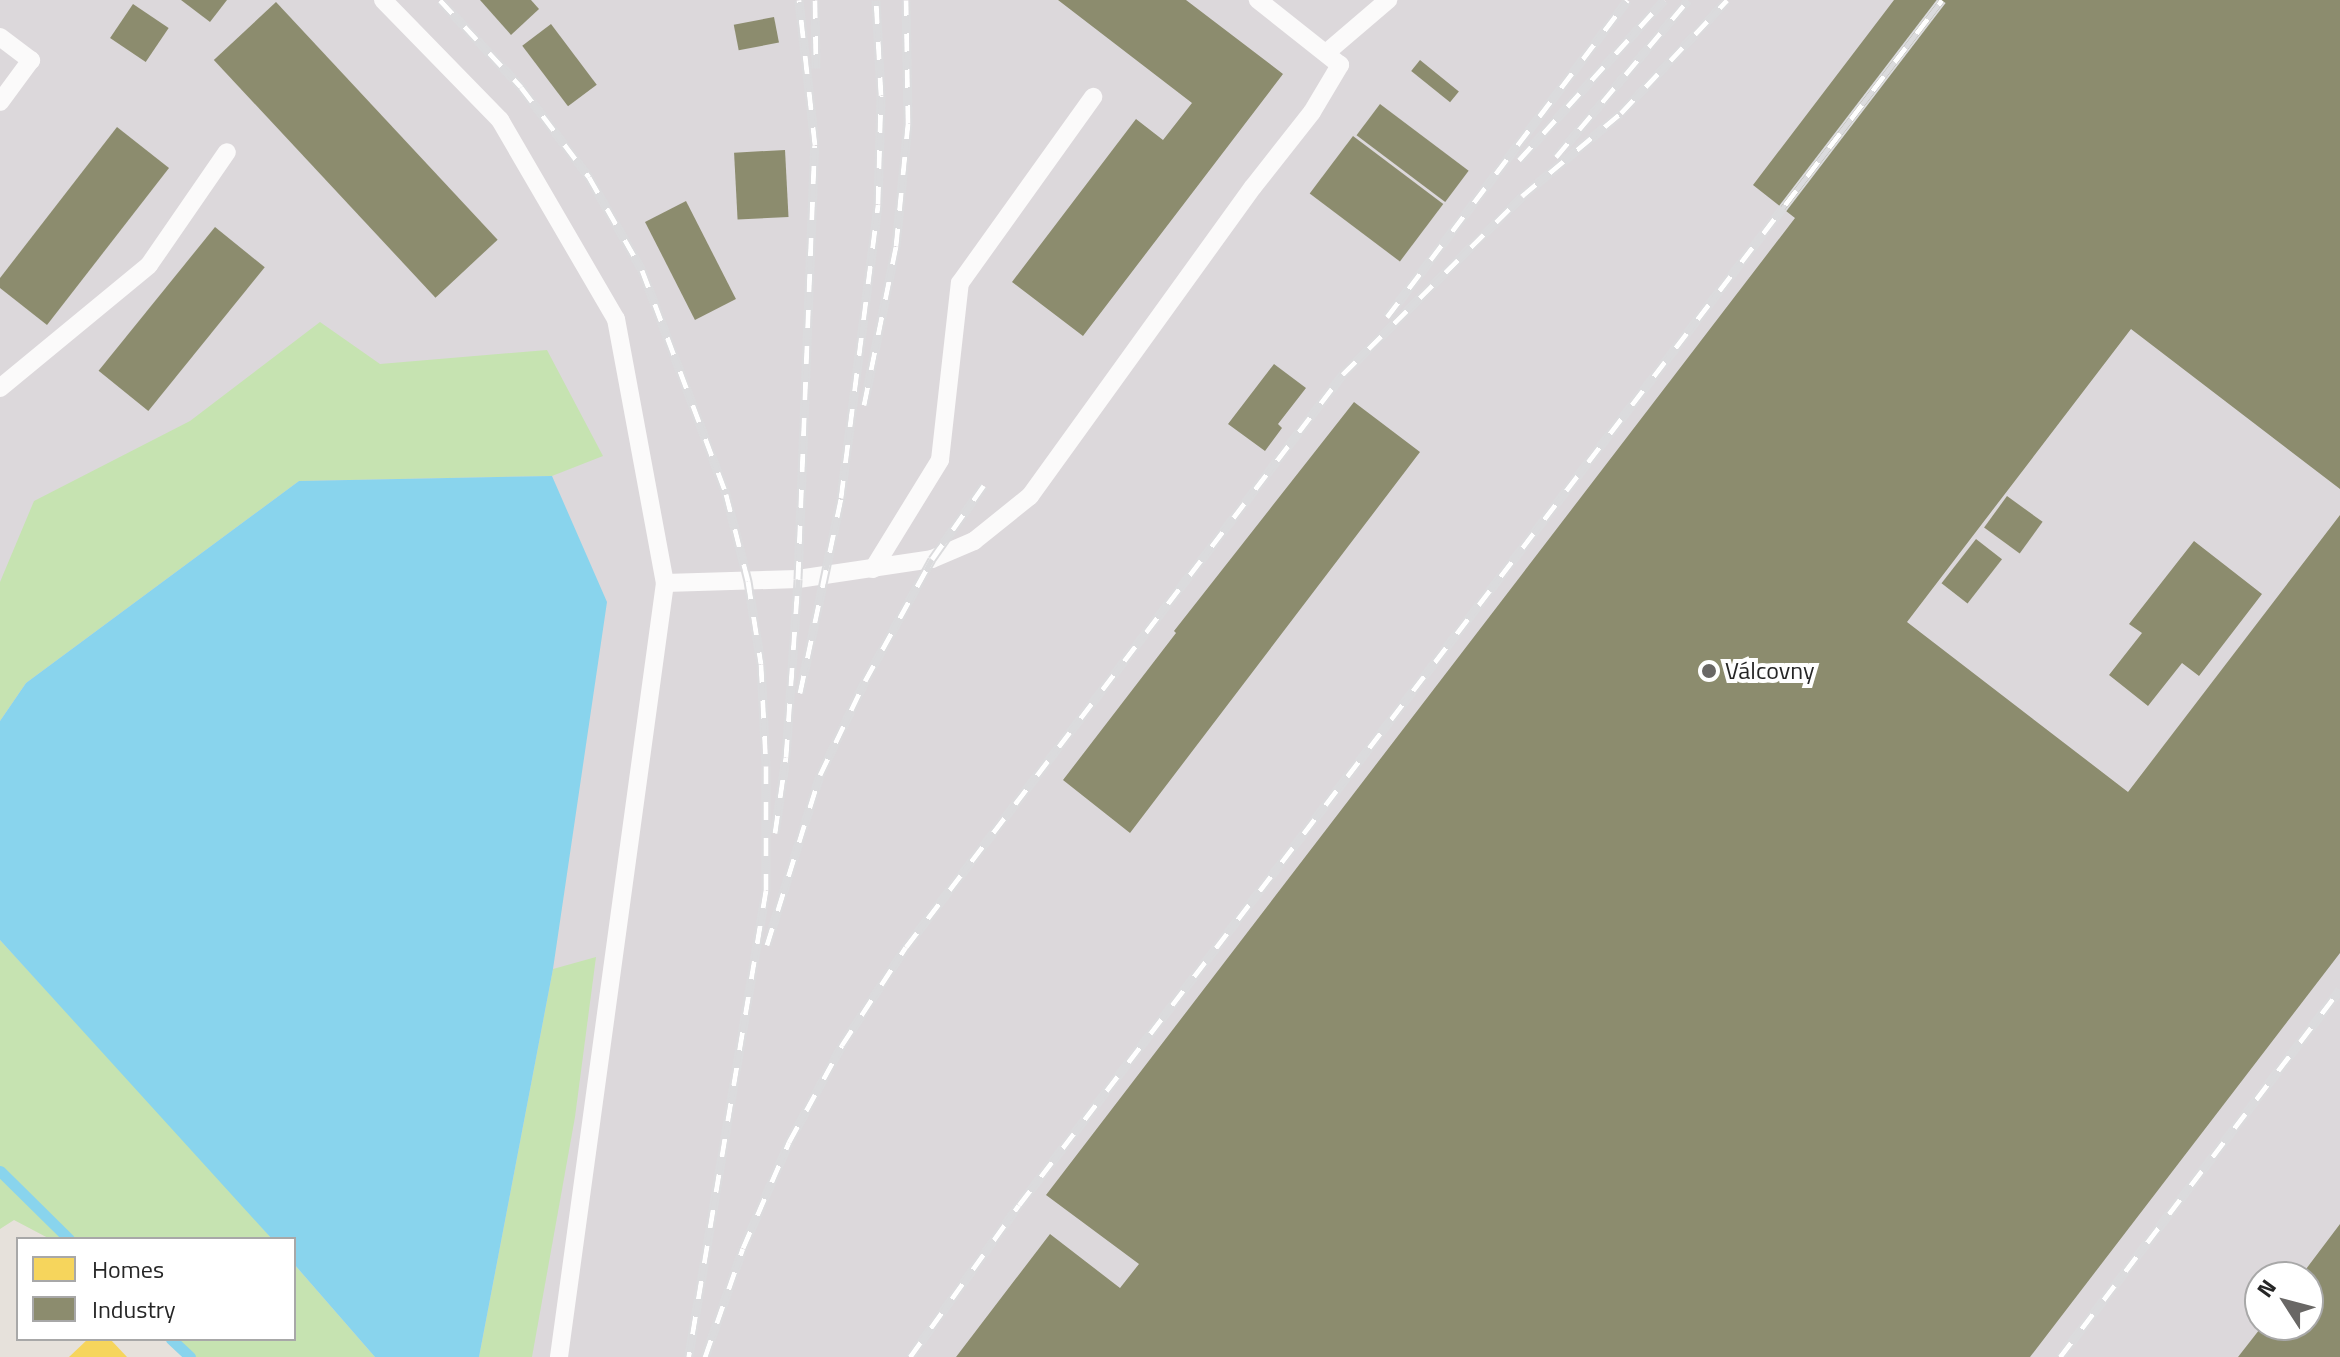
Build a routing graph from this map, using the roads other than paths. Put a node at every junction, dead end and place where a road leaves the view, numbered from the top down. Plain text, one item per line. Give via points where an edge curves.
1 (383, 0) edge
2 (1258, 0) edge
3 (1388, 0) edge
4 (0, 37) edge
5 (1326, 53) junction
6 (1093, 97) dead end
7 (0, 102) edge
8 (227, 152) dead end
9 (0, 388) edge
10 (873, 569) junction
11 (665, 583) junction
12 (559, 1357) edge

1 - 11 lane via 500,120 616,319
2 - 5 lane
3 - 5 lane
4 - 7 lane via 31,60
5 - 10 lane via 1340,65 1312,112 1030,496 974,541 932,559
6 - 10 lane via 960,283 940,460
8 - 9 lane via 149,265
10 - 11 lane via 798,579
11 - 12 lane

